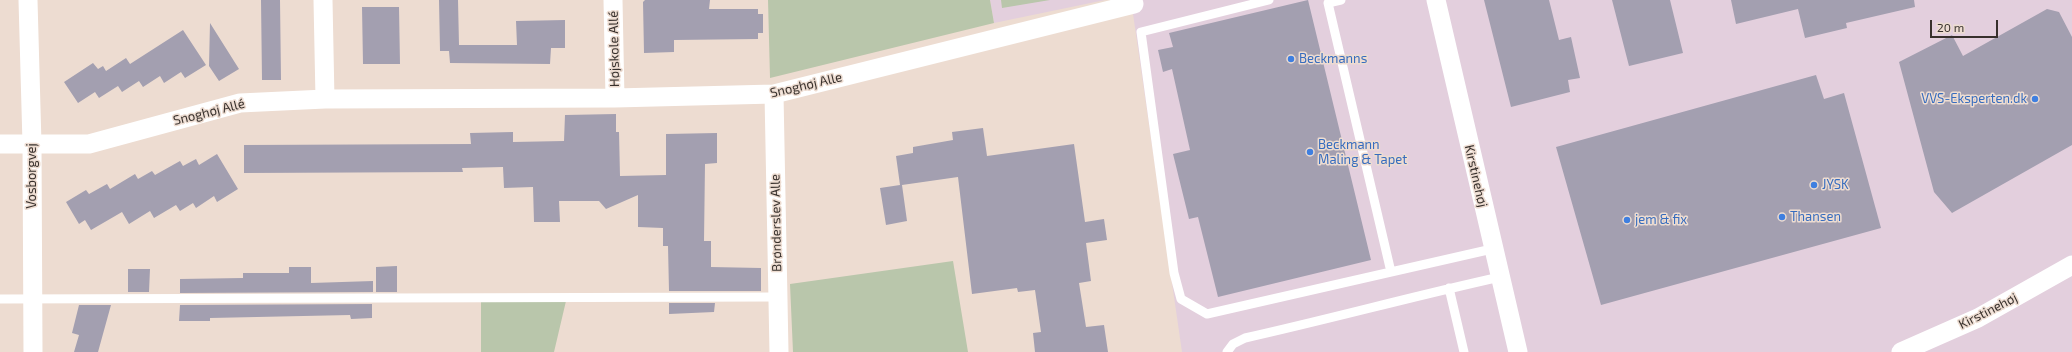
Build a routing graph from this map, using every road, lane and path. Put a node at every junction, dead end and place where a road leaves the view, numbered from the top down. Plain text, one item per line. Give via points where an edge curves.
1 (28, 0) edge
2 (323, 0) edge
3 (613, 0) edge
4 (1269, 0) edge
5 (1341, 0) edge
6 (1436, 0) edge
7 (1327, 2) edge
8 (1134, 4) dead end
9 (774, 94) junction
10 (615, 98) junction
11 (325, 99) junction
12 (469, 99) joint
13 (0, 144) edge
14 (32, 144) junction
15 (1492, 249) junction
16 (2072, 265) edge
17 (1391, 272) junction
18 (1500, 277) junction
19 (1449, 288) junction
20 (777, 297) junction
21 (32, 298) junction
22 (0, 299) edge
23 (33, 352) edge
24 (778, 352) edge
25 (1227, 352) edge
26 (1464, 352) edge
27 (1518, 352) edge
28 (1901, 352) edge

1 - 14 street, Vosborgvej
2 - 11 street
3 - 10 street, Højskole Allé
4 - 17 lane via 1141,32 1174,273 1181,299 1207,314
5 - 7 lane
6 - 15 street, Kirstinehøj
7 - 17 lane
8 - 9 street, Snoghøj Alle
9 - 10 street, Snoghøj Alle
9 - 20 street, Brønderslev Alle
10 - 12 street, Snoghøj Alle
11 - 12 street, Snoghøj Allé
11 - 14 street, Snoghøj Allé via 240,103 89,144
13 - 14 street, Snoghøj Allé
14 - 21 street, Vosborgvej
15 - 17 lane
15 - 18 street, Kirstinehøj
16 - 28 street, Kirstinehøj via 1978,318
18 - 19 lane
18 - 27 street, Kirstinehøj
19 - 25 lane via 1340,317 1245,338 1233,344
19 - 26 lane
20 - 21 lane
20 - 24 street, Brønderslev Alle
21 - 22 lane
21 - 23 street, Vosborgvej

